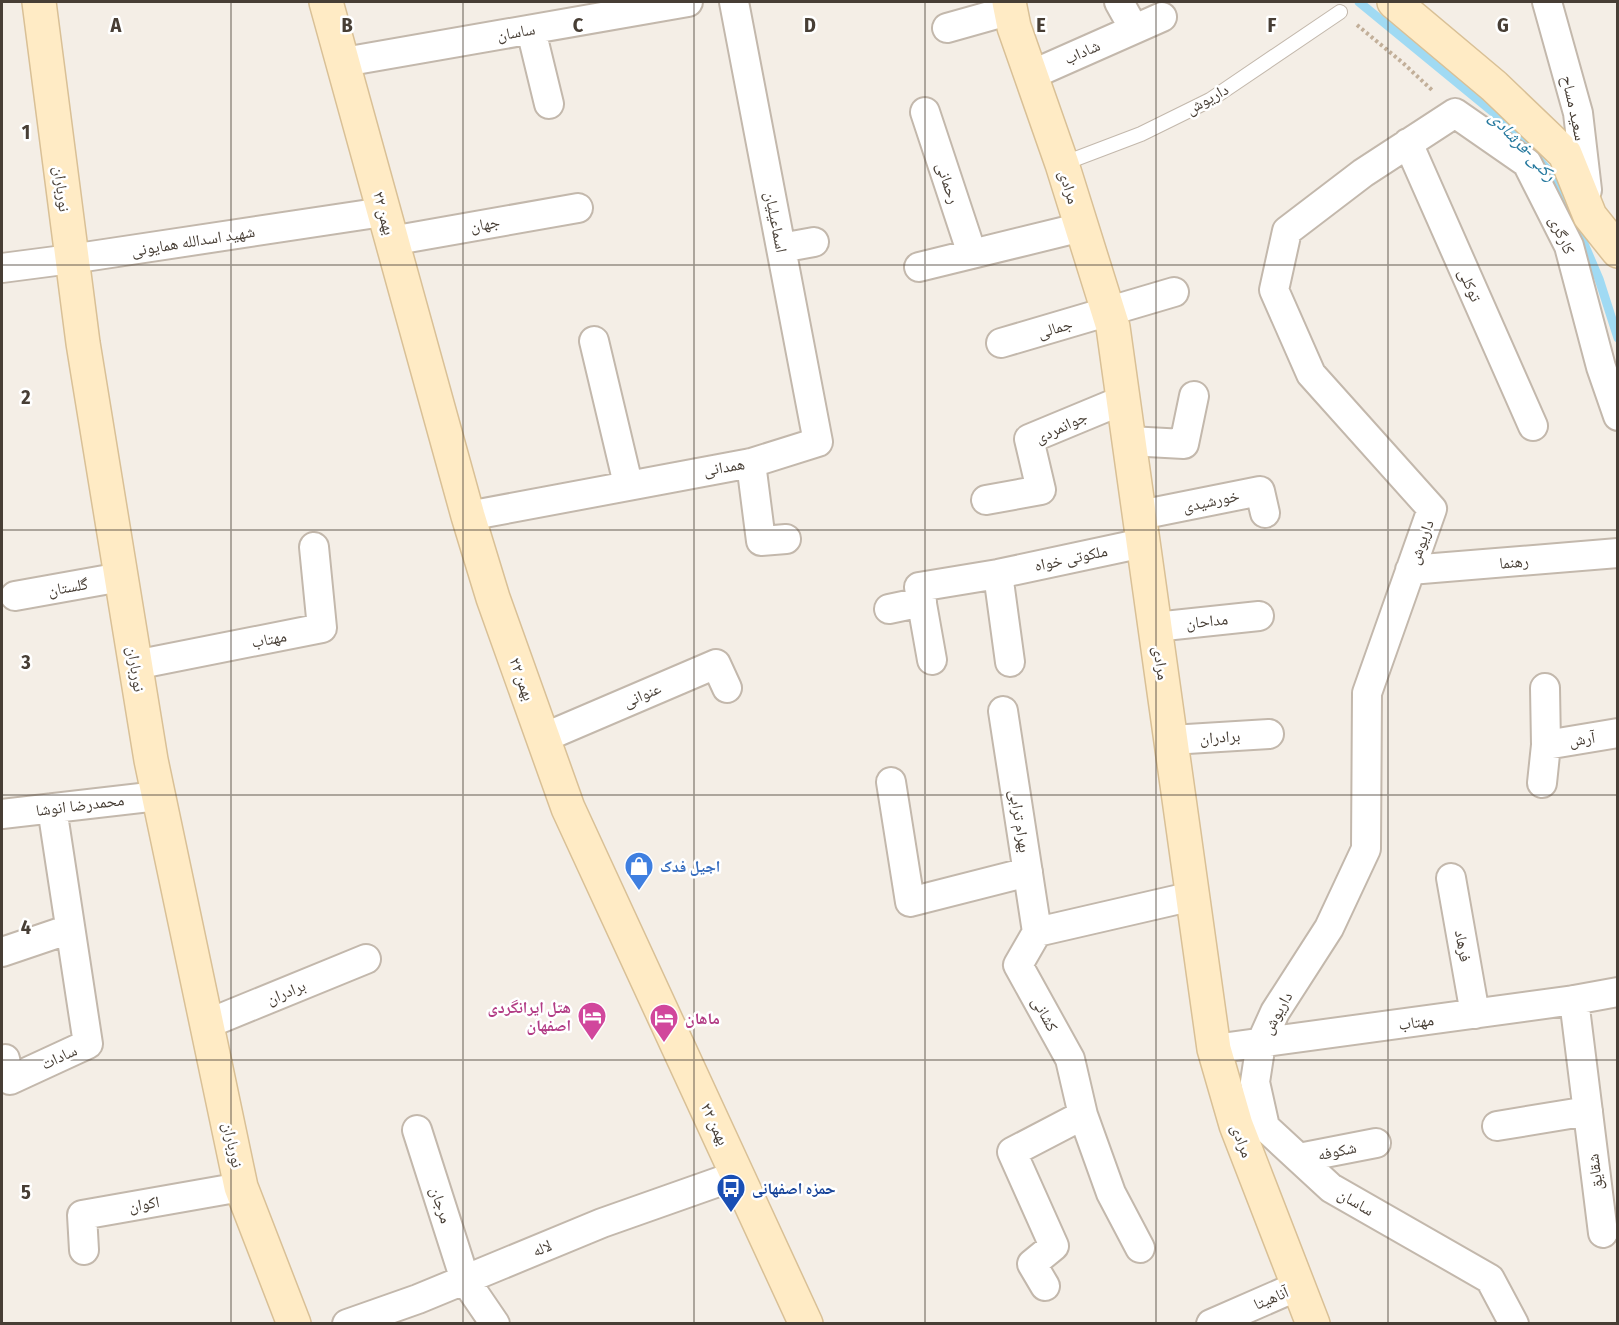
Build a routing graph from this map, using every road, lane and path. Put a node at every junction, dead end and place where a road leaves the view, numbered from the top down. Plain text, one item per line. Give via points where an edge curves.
1 (39, 2) edge
2 (326, 2) edge
3 (688, 2) edge
4 (734, 2) edge
5 (1119, 2) edge
6 (1394, 2) edge
7 (1547, 2) edge
8 (1010, 5) edge
9 (604, 8) edge
10 (1340, 12) joint
11 (1162, 17) dead end
12 (946, 28) dead end
13 (531, 30) junction
14 (1134, 30) junction
15 (344, 62) junction
16 (1031, 75) junction
17 (549, 104) dead end
18 (925, 112) dead end
19 (1455, 112) junction
20 (1408, 143) junction
21 (1062, 164) junction
22 (578, 208) dead end
23 (1590, 216) junction
24 (387, 226) junction
25 (1082, 227) junction
26 (814, 242) dead end
27 (781, 248) junction
28 (1617, 251) edge
29 (972, 254) junction
30 (71, 259) junction
31 (919, 267) dead end
32 (2, 268) edge
33 (1174, 292) dead end
34 (1108, 312) junction
35 (594, 341) dead end
36 (1001, 343) dead end
37 (1194, 396) dead end
38 (1123, 400) junction
39 (1617, 416) edge
40 (1533, 426) dead end
41 (1129, 441) junction
42 (818, 442) joint
43 (751, 463) junction
44 (628, 484) junction
45 (986, 500) dead end
46 (1265, 513) dead end
47 (468, 516) junction
48 (1142, 529) junction
49 (786, 539) dead end
50 (314, 547) dead end
51 (1617, 553) edge
52 (1410, 570) junction
53 (998, 574) junction
54 (121, 577) junction
55 (15, 596) dead end
56 (922, 602) junction
57 (889, 609) dead end
58 (1259, 616) dead end
59 (1155, 627) junction
60 (932, 660) dead end
61 (1010, 662) dead end
62 (135, 665) junction
63 (727, 688) dead end
64 (1545, 688) dead end
65 (1003, 711) dead end
66 (1617, 733) edge
67 (1269, 734) dead end
68 (543, 738) junction
69 (1171, 741) junction
70 (1546, 745) junction
71 (891, 782) dead end
72 (1542, 783) dead end
73 (159, 796) junction
74 (52, 808) junction
75 (2, 814) edge
76 (1028, 872) junction
77 (1451, 878) dead end
78 (1193, 896) junction
79 (70, 929) junction
80 (1037, 932) junction
81 (2, 952) edge
82 (366, 960) dead end
83 (1617, 992) edge
84 (1574, 1000) junction
85 (1475, 1014) junction
86 (207, 1024) junction
87 (1261, 1043) junction
88 (1214, 1049) junction
89 (5, 1059) dead end
90 (1588, 1111) junction
91 (1083, 1115) junction
92 (1497, 1126) dead end
93 (417, 1130) dead end
94 (1376, 1143) dead end
95 (1299, 1158) junction
96 (738, 1175) junction
97 (242, 1186) junction
98 (1603, 1233) dead end
99 (1140, 1248) dead end
100 (84, 1250) dead end
101 (465, 1280) junction
102 (1045, 1286) dead end
103 (1298, 1286) junction
104 (294, 1323) edge
105 (346, 1323) edge
106 (495, 1323) edge
107 (806, 1323) edge
108 (1211, 1323) edge
109 (1313, 1323) edge
110 (1514, 1323) edge

1 - 30 street, نورباران
2 - 15 street, ۲۲ بهمن
3 - 9 street, ساسان via 633,12
4 - 27 street, اسماعیلیان
5 - 14 street
6 - 23 street, کارگری via 1494,86 1565,154
7 - 23 street, سعید مساح via 1578,113
8 - 12 street
8 - 16 street, مرادی
9 - 13 street, ساسان
10 - 19 path
10 - 21 lane, داریوش via 1210,100 1141,134
11 - 14 street, شاداب
13 - 15 street, ساسان
13 - 17 street
14 - 16 street, شاداب
15 - 24 street, ۲۲ بهمن
16 - 21 street, مرادی
18 - 29 street, رحمانی
19 - 20 street, داریوش
19 - 39 street, کارگری via 1527,163 1569,246
20 - 40 street, توکلی
20 - 52 street, داریوش via 1287,231 1274,290 1311,374 1432,509
21 - 25 street, مرادی
22 - 24 street, جهان
23 - 28 street, کارگری
24 - 30 street, شهید اسدالله همایونی
24 - 47 street, ۲۲ بهمن
25 - 29 street
25 - 34 street, مرادی
26 - 27 street
27 - 42 street, اسماعیلیان
29 - 31 street
30 - 32 street, شهید اسدالله همایونی
30 - 54 street, نورباران
33 - 34 street, جمالی
34 - 36 street, جمالی
34 - 38 street, مرادی
35 - 44 street
37 - 41 street via 1184,444
38 - 41 street, مرادی
38 - 45 street, جوانمردی via 1029,439 1041,490
41 - 48 street, مرادی
42 - 43 street, همدانی
43 - 44 street, همدانی
43 - 49 street via 761,541
44 - 47 street, همدانی
46 - 48 street, خورشیدی via 1260,491
47 - 68 street, ۲۲ بهمن
48 - 53 street, ملکوتی خواه
48 - 59 street, مرادی
50 - 62 street, مهتاب via 322,628
51 - 52 street, رهنما
52 - 87 street, داریوش via 1367,693 1366,849 1329,928 1275,1012
53 - 56 street, ملکوتی خواه via 919,587
53 - 61 street
54 - 55 street, گلستان
54 - 62 street, نورباران
56 - 57 street
56 - 60 street
58 - 59 street, مداحان
59 - 69 street, مرادی
62 - 73 street, نورباران
63 - 68 street, عنوانی via 716,664
64 - 70 street, آرش
65 - 76 street, بهرام ترابی
66 - 70 street, آرش
67 - 69 street, برادران
68 - 96 street, ۲۲ بهمن via 568,808
69 - 78 street, مرادی
70 - 72 street, آرش
71 - 76 street via 910,902
73 - 74 street, محمدرضا انوشا
73 - 86 street, نورباران
74 - 75 street, محمدرضا انوشا
74 - 79 street, سادات
76 - 80 street, بهرام ترابی
77 - 85 street, فرهاد
78 - 80 street
78 - 88 street, مرادی
79 - 81 street
79 - 89 street, سادات via 88,1044 10,1080
80 - 91 street, کشانی via 1018,965 1070,1059
82 - 86 street, برادران
83 - 84 street, مهتاب
84 - 85 street, مهتاب
84 - 90 street, شقایق
85 - 87 street, مهتاب
86 - 97 street, نورباران
87 - 88 street, مهتاب
87 - 95 street, ساسان via 1255,1082 1265,1127
88 - 103 street, مرادی via 1236,1125
90 - 92 street
90 - 98 street, شقایق
91 - 99 street, کشانی via 1111,1193
91 - 102 street via 1012,1152 1054,1246 1032,1264
93 - 101 street, مرجان
94 - 95 street, شکوفه
95 - 110 street, ساسان via 1331,1188 1490,1279
96 - 101 street, لاله via 602,1223
96 - 107 street, ۲۲ بهمن
97 - 100 street, اکوان via 82,1215
97 - 104 street, نورباران
101 - 105 street, لاله
101 - 106 street, مرجان
103 - 108 street, آناهیتا
103 - 109 street, مرادی

